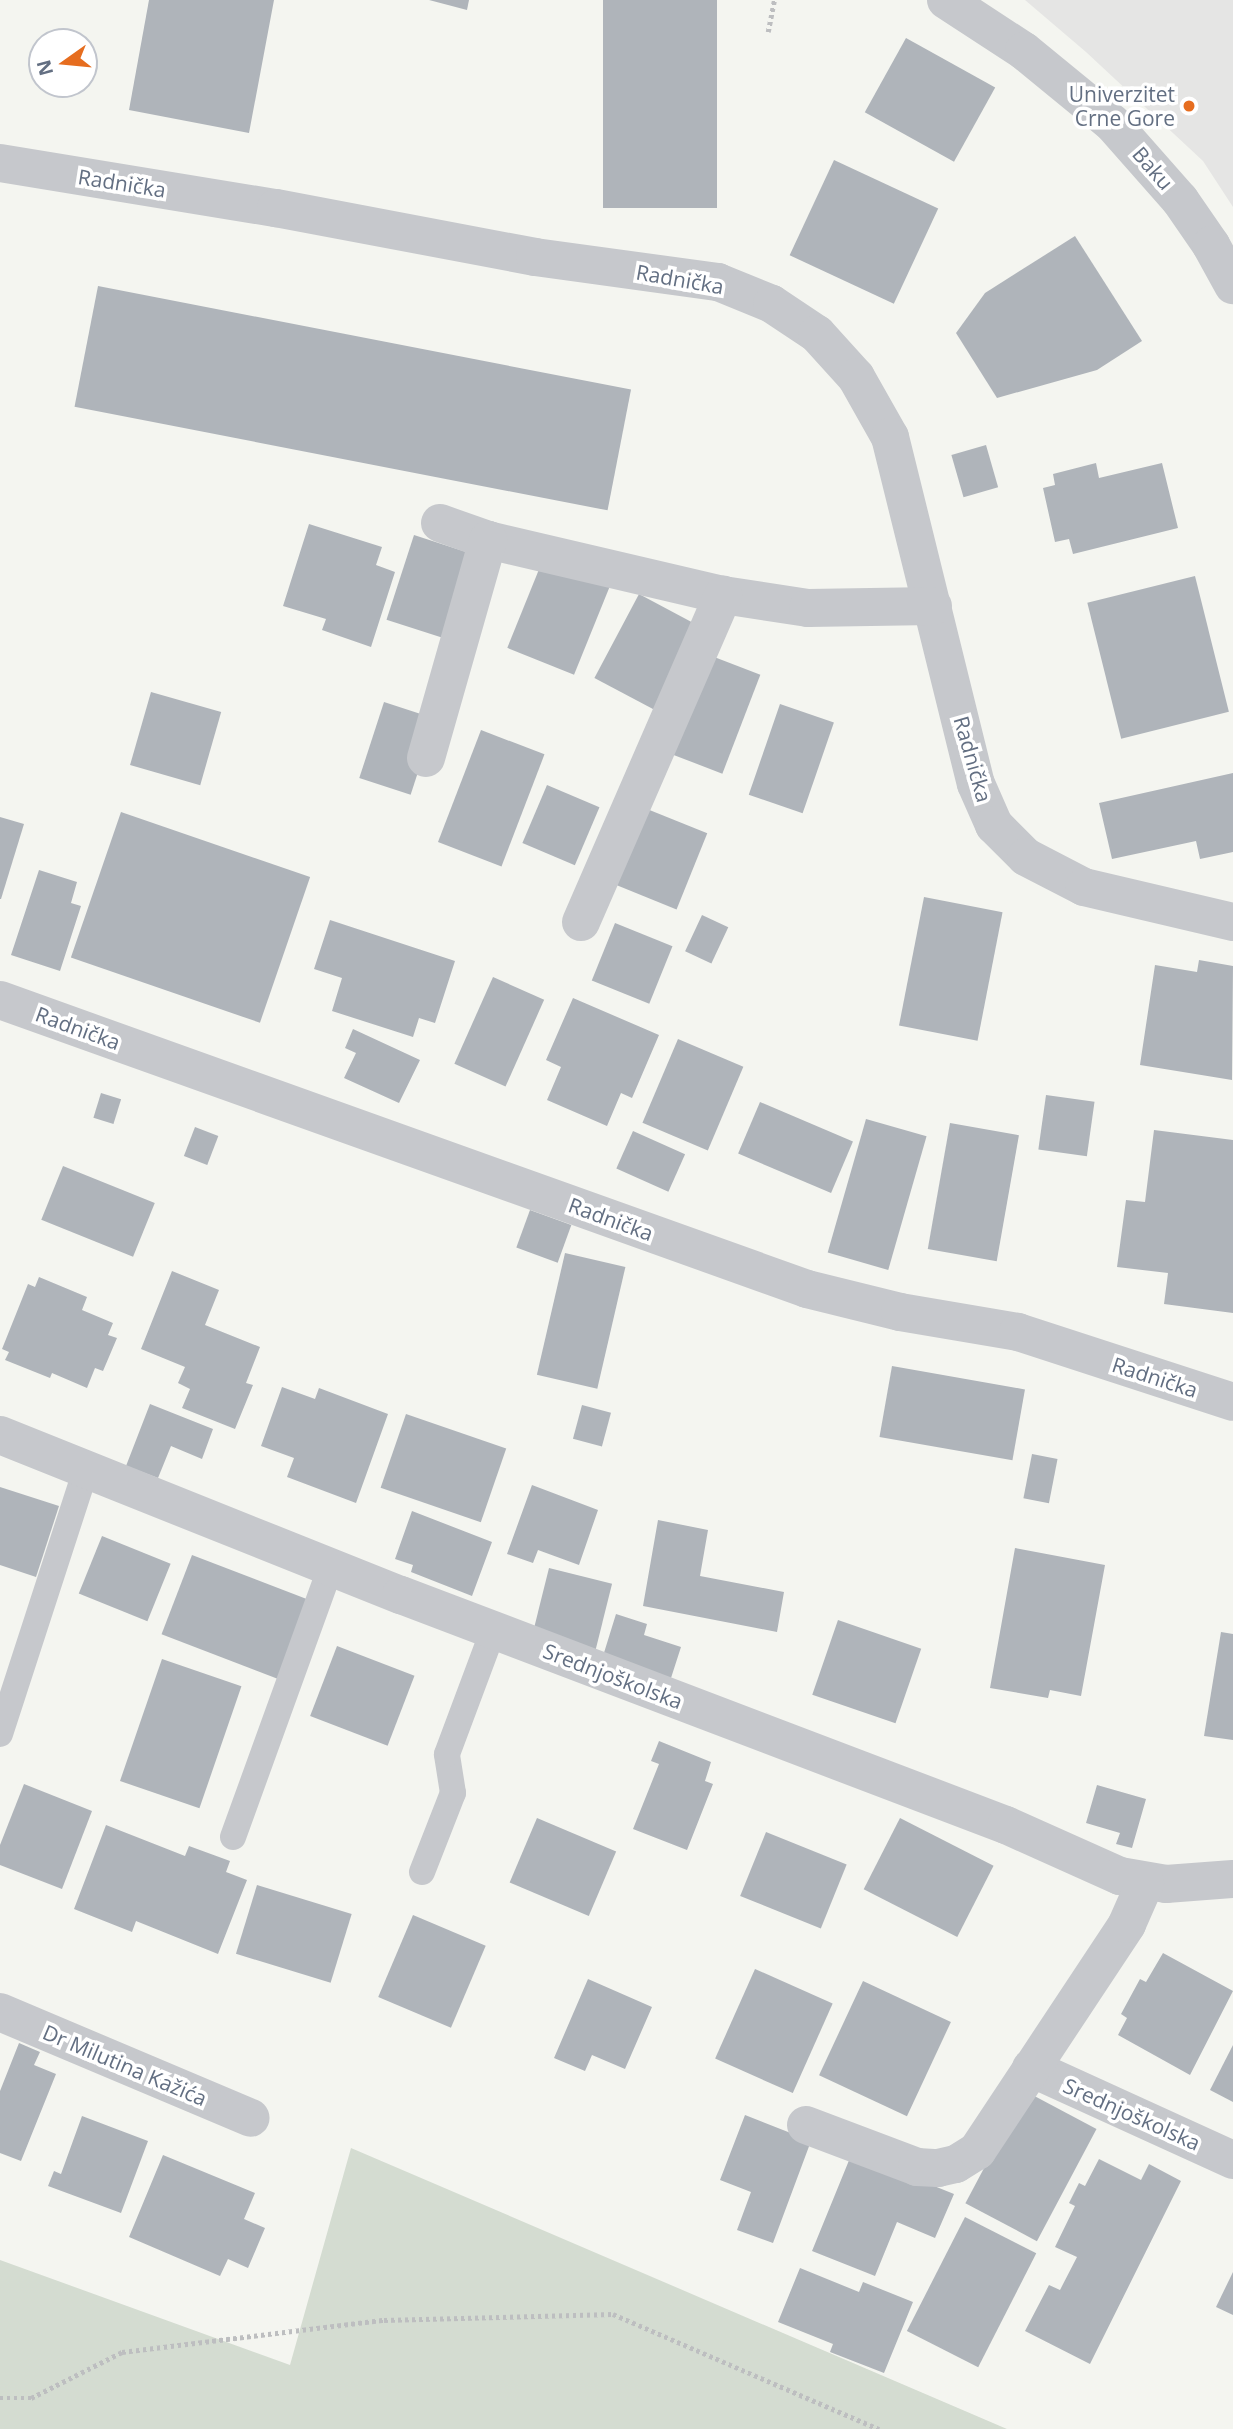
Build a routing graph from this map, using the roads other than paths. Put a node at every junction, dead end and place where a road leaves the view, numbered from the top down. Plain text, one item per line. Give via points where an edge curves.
1 (946, 0) edge
2 (0, 163) edge
3 (1233, 285) edge
4 (440, 523) dead end
5 (488, 540) junction
6 (723, 596) junction
7 (933, 606) junction
8 (426, 758) dead end
9 (581, 922) dead end
10 (1233, 922) edge
11 (0, 1000) edge
12 (1233, 1402) edge
13 (0, 1434) edge
14 (86, 1469) junction
15 (331, 1567) junction
16 (493, 1631) junction
17 (0, 1734) edge
18 (233, 1837) dead end
19 (422, 1872) dead end
20 (1233, 1879) edge
21 (1145, 1882) junction
22 (0, 2012) edge
23 (1031, 2068) junction
24 (251, 2118) dead end
25 (806, 2125) dead end
26 (1233, 2160) edge

1 - 3 street, Baku via 1024,51 1112,123 1180,200
2 - 7 street, Radnička via 535,257 718,282 772,304 817,334 856,377 890,437
4 - 5 street
5 - 6 street
5 - 8 street
6 - 7 street via 808,608
6 - 9 street
7 - 10 street, Radnička via 976,783 994,825 1026,857 1084,887
11 - 12 street, Radnička via 807,1289 900,1312 1018,1332
13 - 14 street, Srednjoškolska
14 - 15 street, Srednjoškolska
14 - 17 lane
15 - 16 street, Srednjoškolska
15 - 18 lane
16 - 19 lane via 447,1754 453,1793
16 - 21 street, Srednjoškolska via 993,1820 1119,1876
20 - 21 street, Srednjoškolska
21 - 23 street via 1127,1924
22 - 24 street, Dr Milutina Kažića
23 - 25 street via 977,2151 956,2164 917,2166
23 - 26 street, Srednjoškolska

